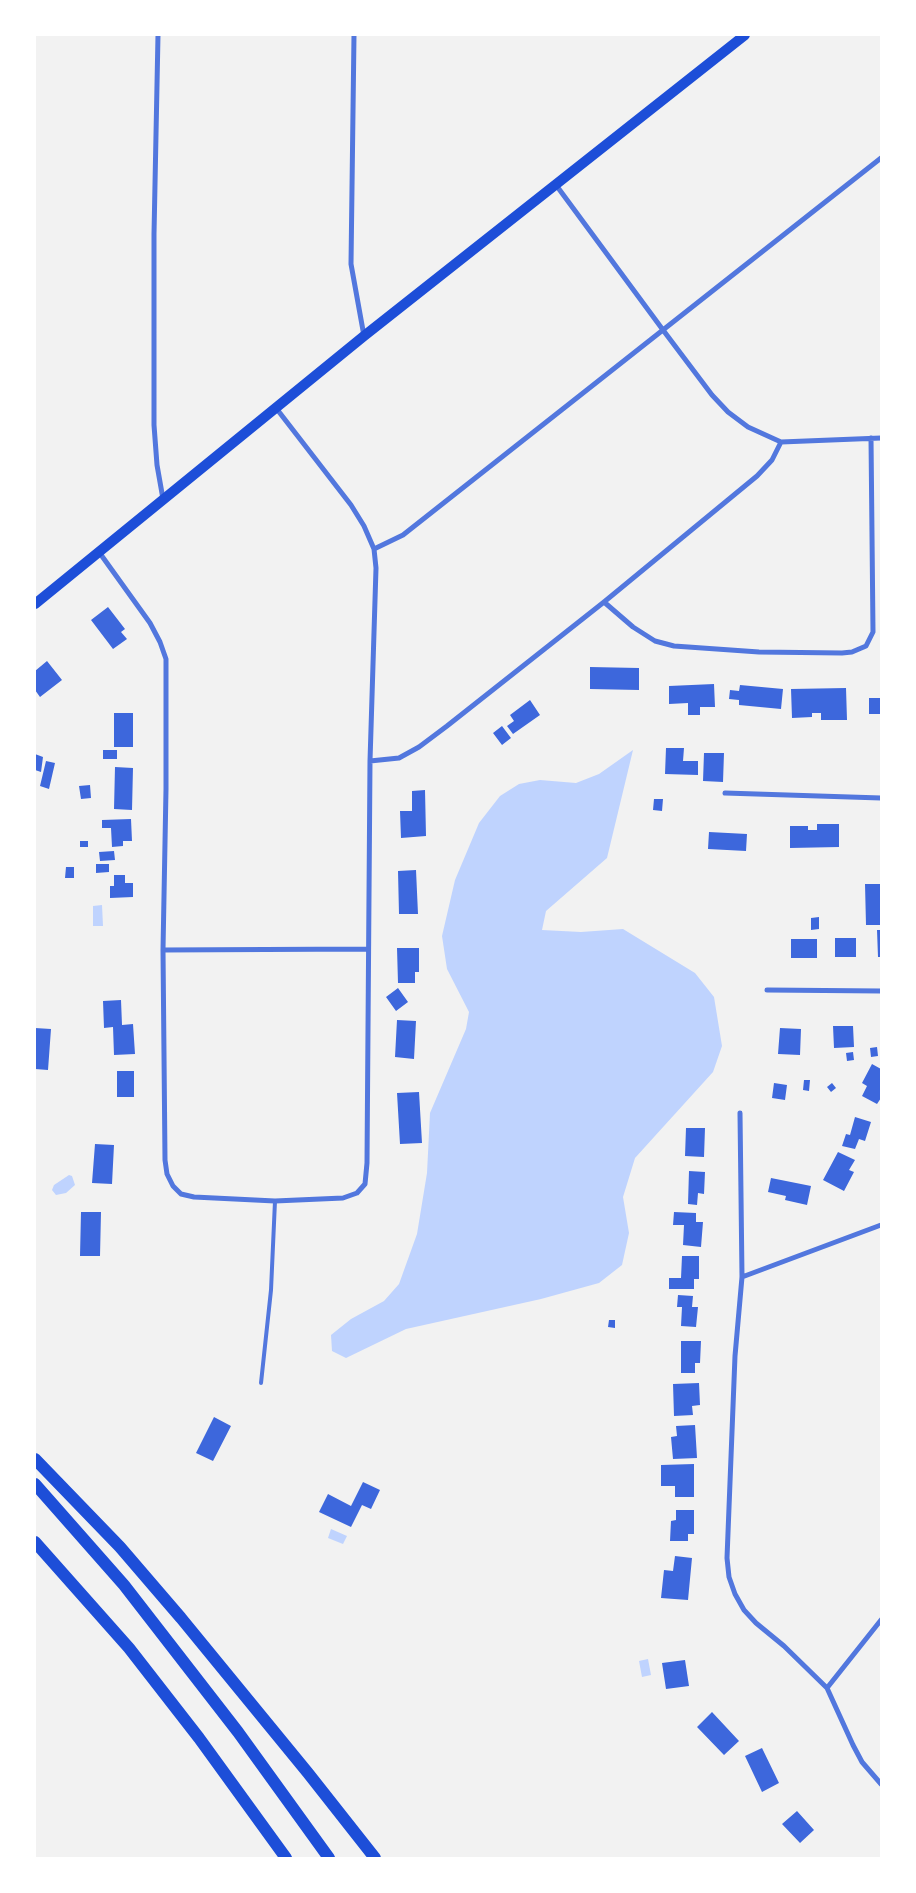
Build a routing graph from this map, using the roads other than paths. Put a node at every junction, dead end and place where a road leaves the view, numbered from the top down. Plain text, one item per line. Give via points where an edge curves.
1 (158, 35) edge
2 (354, 35) edge
3 (745, 35) edge
4 (881, 158) edge
5 (556, 184) junction
6 (663, 330) junction
7 (364, 336) junction
8 (276, 408) junction
9 (871, 438) junction
10 (881, 438) edge
11 (781, 442) junction
12 (163, 500) junction
13 (374, 548) junction
14 (99, 552) junction
15 (604, 602) junction
16 (35, 604) edge
17 (370, 761) junction
18 (725, 793) dead end
19 (881, 798) edge
20 (368, 949) junction
21 (163, 950) junction
22 (768, 990) dead end
23 (881, 991) edge
24 (740, 1113) dead end
25 (275, 1201) junction
26 (881, 1226) edge
27 (742, 1277) junction
28 (261, 1383) dead end
29 (35, 1459) edge
30 (35, 1484) edge
31 (35, 1542) edge
32 (881, 1620) edge
33 (827, 1688) junction
34 (881, 1784) edge
35 (286, 1858) edge
36 (329, 1858) edge
37 (375, 1858) edge

1 - 12 street via 154,425
2 - 7 street via 351,264
3 - 5 main road
4 - 6 street
5 - 6 street
5 - 7 main road
6 - 11 street via 728,412 748,427
6 - 13 street via 404,535
7 - 8 main road
8 - 12 main road
8 - 13 street via 351,505
9 - 10 street
9 - 11 street
9 - 15 street via 873,632 866,646 842,653 674,646 655,640 633,627
11 - 15 street via 772,460 757,476
12 - 14 main road
13 - 17 street
14 - 16 main road
14 - 21 street via 150,623 166,659
15 - 17 street via 419,747 399,758
17 - 20 street
18 - 19 street
20 - 21 street
20 - 25 street via 365,1184 357,1193 343,1198
21 - 25 street via 165,1160 170,1180 181,1194 194,1197
22 - 23 street
24 - 27 street
25 - 28 lane via 271,1290
26 - 27 street
27 - 33 street via 735,1356 727,1558 729,1577 744,1610
29 - 37 highway via 120,1547 175,1611
30 - 36 highway via 130,1593 238,1732
31 - 35 highway via 129,1648
32 - 33 street
33 - 34 street via 862,1762

